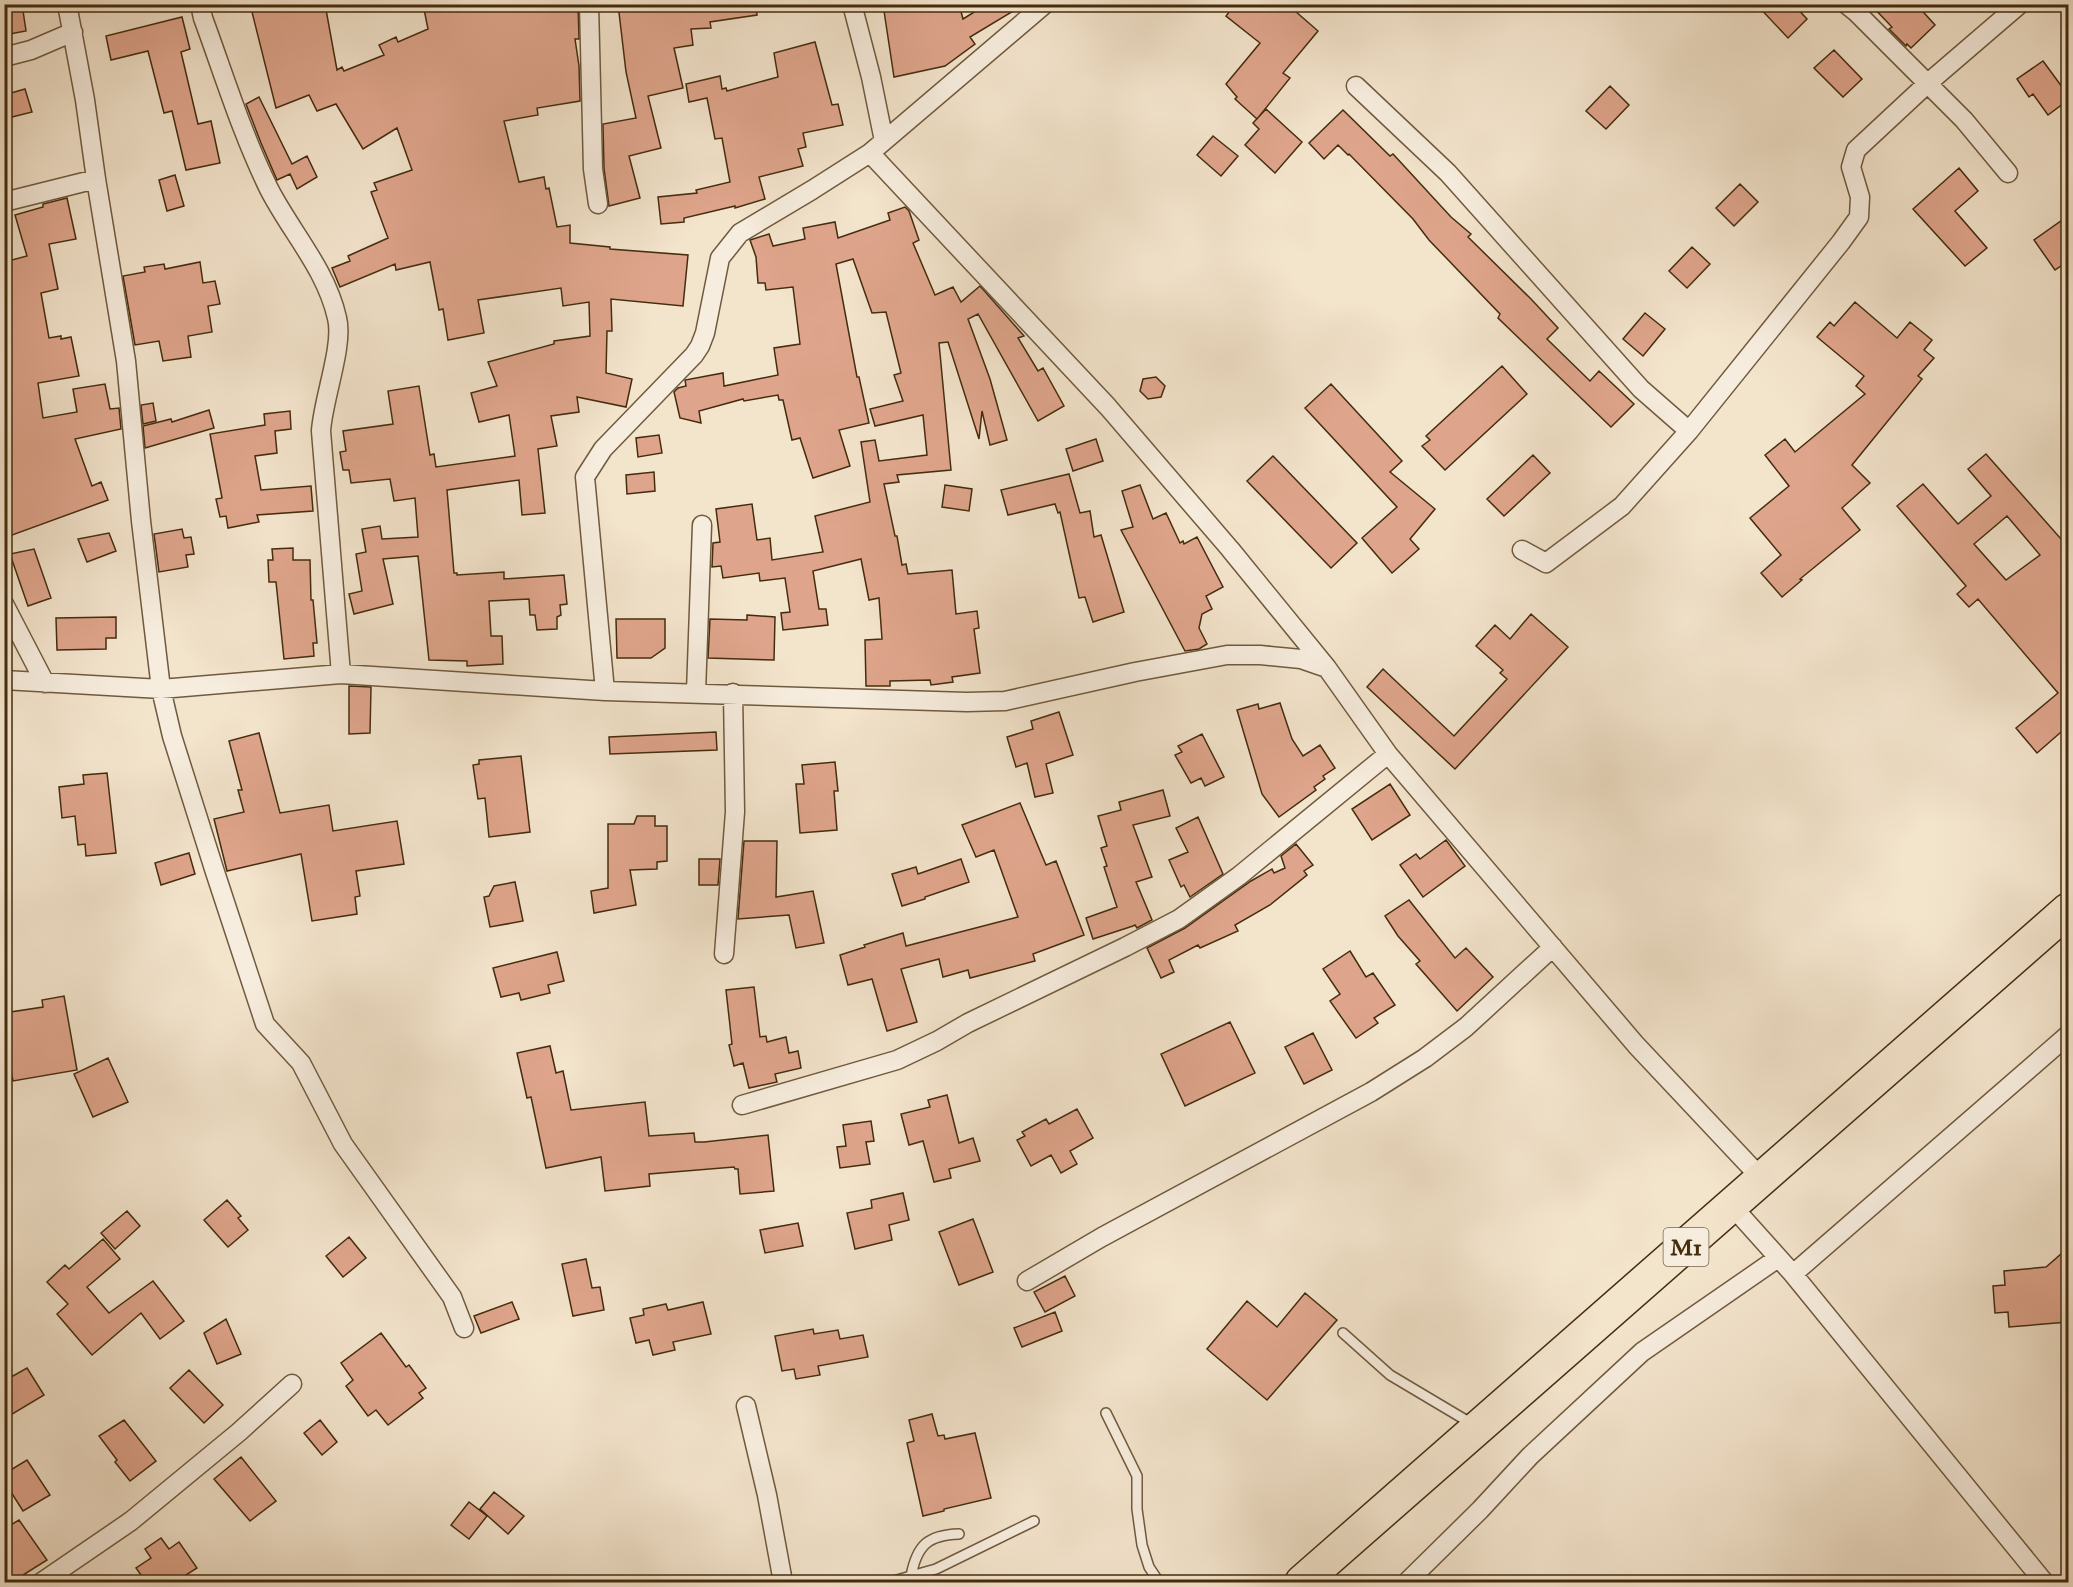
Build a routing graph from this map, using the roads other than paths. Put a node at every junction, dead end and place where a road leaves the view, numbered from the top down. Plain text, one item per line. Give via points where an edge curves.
1 (67, 4) edge
2 (200, 4) edge
3 (589, 4) edge
4 (852, 4) edge
5 (1045, 4) edge
6 (1846, 4) edge
7 (2020, 4) edge
8 (73, 32) junction
9 (4, 57) edge
10 (1928, 83) junction
11 (1356, 86) dead end
12 (877, 147) junction
13 (2008, 173) dead end
14 (96, 179) junction
15 (4, 202) edge
16 (598, 204) dead end
17 (1689, 431) junction
18 (702, 525) dead end
19 (1522, 550) dead end
20 (4, 604) edge
21 (1327, 668) junction
22 (341, 674) junction
23 (4, 680) edge
24 (45, 683) junction
25 (161, 689) junction
26 (605, 691) junction
27 (696, 692) junction
28 (733, 693) junction
29 (1388, 754) junction
30 (2068, 910) edge
31 (1552, 947) junction
32 (724, 954) dead end
33 (2068, 1035) edge
34 (742, 1105) dead end
35 (1762, 1179) junction
36 (1732, 1206) junction
37 (1778, 1258) junction
38 (1793, 1274) junction
39 (1027, 1281) dead end
40 (464, 1328) dead end
41 (1343, 1333) dead end
42 (292, 1384) dead end
43 (746, 1406) dead end
44 (1106, 1413) dead end
45 (1479, 1428) junction
46 (1034, 1521) dead end
47 (959, 1534) dead end
48 (911, 1576) junction
49 (42, 1582) edge
50 (783, 1582) edge
51 (890, 1582) edge
52 (1159, 1582) edge
53 (1302, 1582) edge
54 (1407, 1582) edge
55 (2044, 1582) edge

1 - 8 street
2 - 22 street via 253,153 270,190 309,252 338,319 321,431
3 - 16 street via 593,169
4 - 12 street via 871,76
5 - 12 street
6 - 10 street
7 - 10 street
8 - 9 street
8 - 14 street
10 - 13 street
10 - 17 street via 1856,150 1851,167 1860,197 1859,217
11 - 17 street via 1448,173 1641,389
12 - 21 street via 1108,407
12 - 26 street via 733,240 720,258 705,333 694,356 603,448 585,477
14 - 15 street
14 - 25 street via 126,361
17 - 19 street via 1622,506 1546,563
18 - 27 street
20 - 24 street
21 - 28 street via 1300,659 1227,655 1005,701
21 - 29 street
22 - 25 street
22 - 26 street
23 - 24 street
24 - 25 street
25 - 40 street via 172,736 265,1024 300,1063 343,1144 452,1297
26 - 27 street
27 - 28 street
28 - 32 street via 735,812
29 - 31 street
29 - 34 street via 1239,876 1179,919 897,1060
30 - 35 highway, M1
31 - 35 street via 1636,1045
31 - 39 street via 1466,1027 1425,1058 1371,1092
33 - 38 street
35 - 36 highway, M1
36 - 37 street
36 - 45 highway, M1
37 - 38 street
37 - 54 street via 1642,1352 1530,1456
38 - 55 street
41 - 45 lane via 1390,1375
42 - 49 street via 131,1521
43 - 50 street
44 - 52 lane via 1137,1476 1142,1545
45 - 53 highway, M1
46 - 48 lane via 936,1569
47 - 48 lane via 941,1535 926,1542 914,1560
48 - 51 lane

